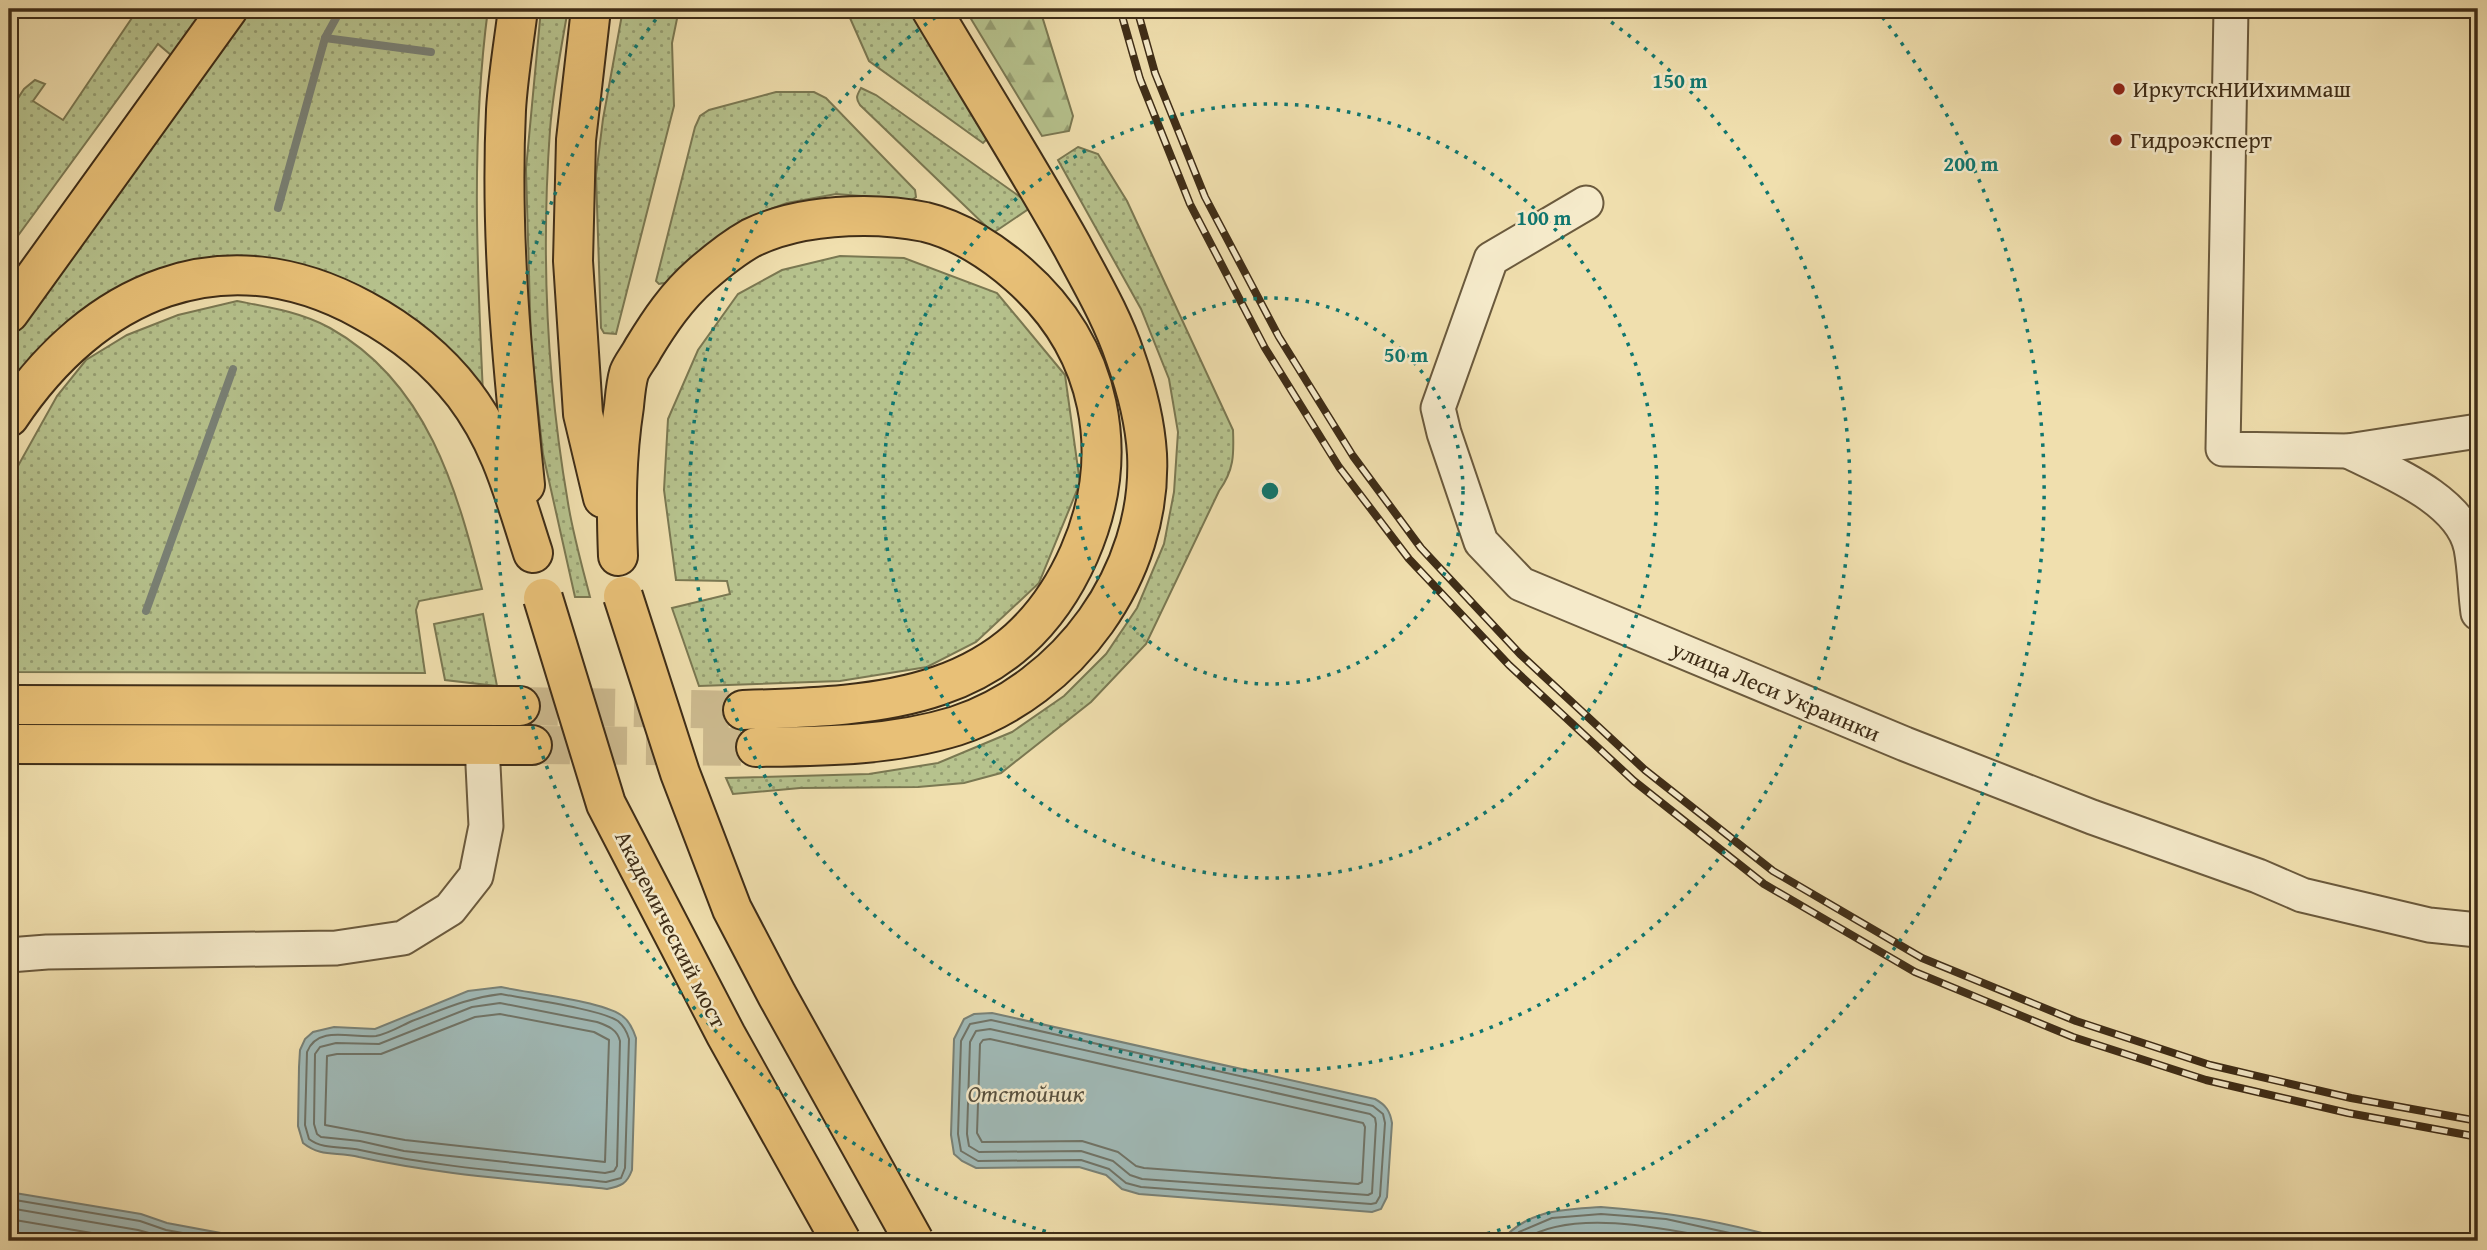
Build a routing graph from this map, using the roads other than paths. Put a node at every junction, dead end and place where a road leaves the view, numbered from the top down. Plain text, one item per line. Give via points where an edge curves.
1 (228, 9) edge
2 (518, 9) edge
3 (592, 9) edge
4 (930, 9) edge
5 (2231, 9) edge
6 (1586, 203) dead end
7 (9, 313) edge
8 (9, 417) edge
9 (2478, 431) edge
10 (2348, 451) junction
11 (533, 554) junction
12 (618, 556) junction
13 (2478, 612) edge
14 (9, 705) edge
15 (520, 706) tunnel mouth
16 (743, 710) tunnel mouth
17 (9, 744) edge
18 (482, 745) junction
19 (533, 746) tunnel mouth
20 (756, 747) tunnel mouth
21 (2478, 930) edge
22 (9, 954) edge
23 (841, 1241) edge
24 (914, 1241) edge

1 - 7 main road
2 - 11 main road via 506,108 505,233 510,342
3 - 12 main road via 576,140 574,274 583,414
4 - 20 main road via 1053,213 1117,333 1144,429 1146,481 1138,531 1124,572 1089,631 1050,674 1010,702 959,725 904,739
5 - 10 street via 2223,449
6 - 21 street, улица Леси Украинки via 1491,259 1438,408 1481,542 1521,584 1905,744 2302,895 2428,925
8 - 11 main road via 53,359 88,328 135,300 180,282 218,276 260,275 297,282 374,316 450,378 481,420 505,465
9 - 10 street
10 - 13 street via 2411,482 2450,511 2471,546
11 - 23 main road, Академический мост, bridge via 606,804 726,1035
12 - 16 main road via 615,480 629,372 682,291 751,238 813,218 878,216 928,223 996,256 1056,314 1087,370 1097,402 1102,445 1098,498 1087,535 1050,604 1009,648 937,688 850,705
12 - 24 main road, bridge via 623,596 680,773 732,909
14 - 15 main road
17 - 18 main road
18 - 19 main road
18 - 22 street via 485,826 476,876 450,909 403,938 336,948

